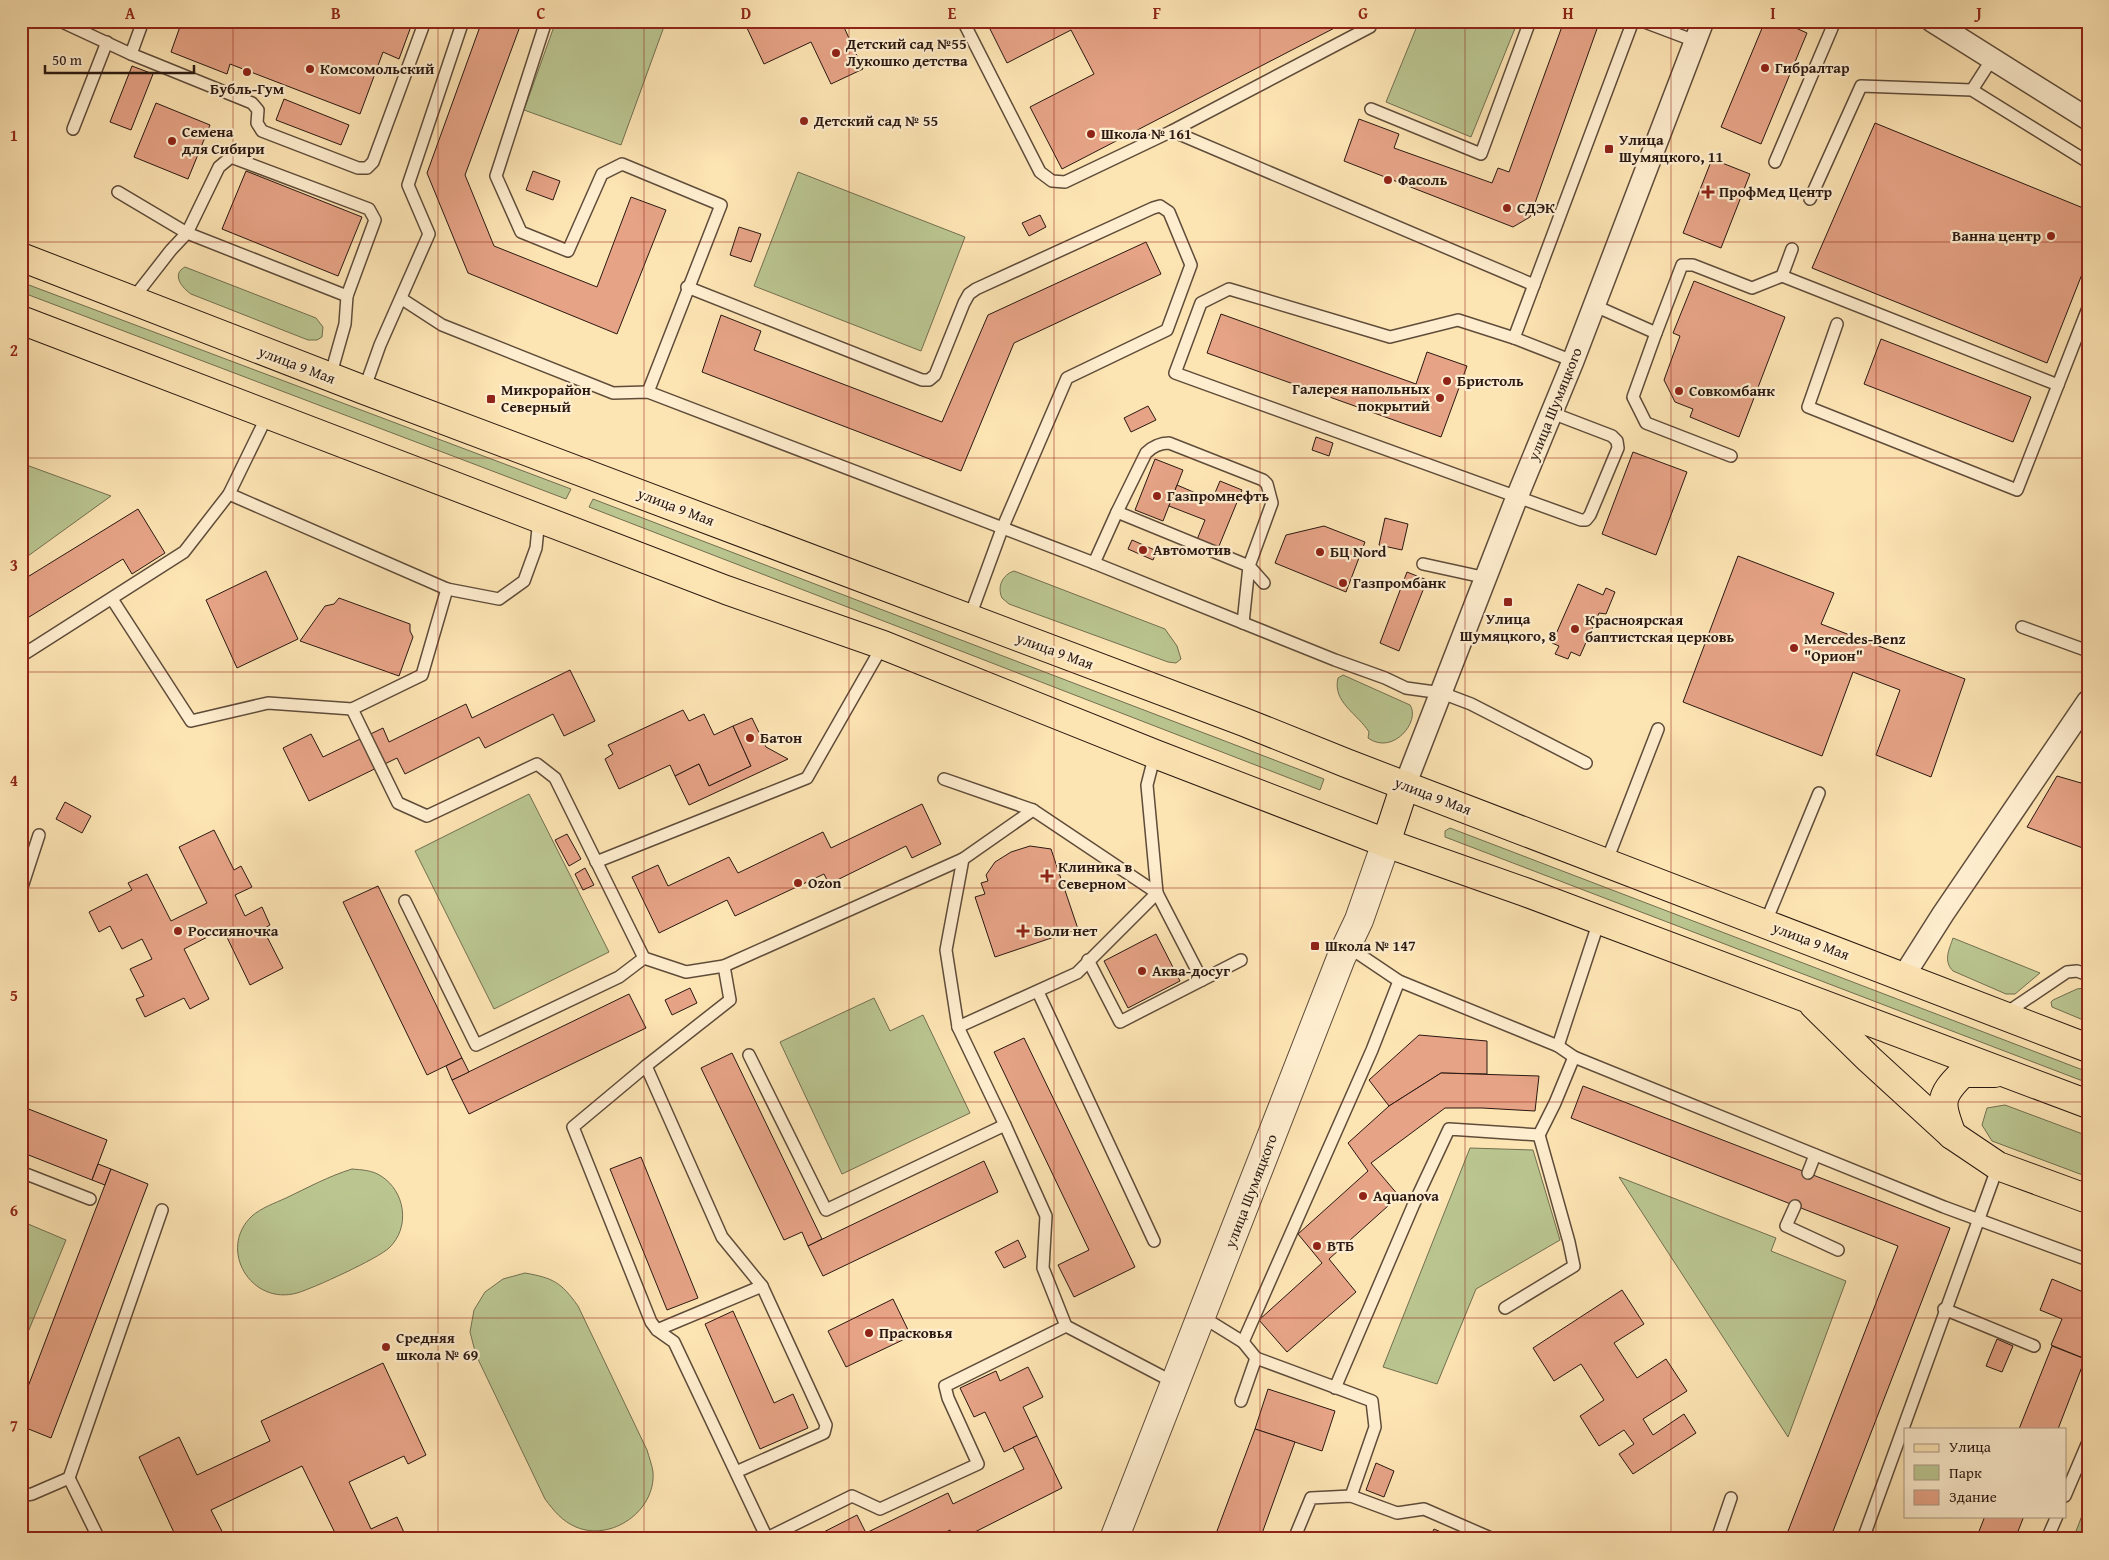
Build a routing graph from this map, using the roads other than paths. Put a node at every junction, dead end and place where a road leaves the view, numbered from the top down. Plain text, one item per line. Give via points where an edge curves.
1 (60, 21) edge
2 (144, 21) edge
3 (425, 21) edge
4 (463, 21) edge
5 (546, 21) edge
6 (963, 21) edge
7 (1367, 21) edge
8 (1530, 21) edge
9 (1633, 21) edge
10 (1642, 21) edge
11 (1703, 21) edge
12 (1835, 21) edge
13 (1932, 21) edge
14 (1695, 41) junction
15 (107, 42) junction
16 (131, 54) junction
17 (1992, 59) junction
18 (1972, 90) junction
19 (1372, 109) dead end
20 (2088, 120) edge
21 (73, 129) dead end
22 (1172, 131) junction
23 (1775, 162) dead end
24 (2088, 162) edge
25 (118, 192) dead end
26 (1810, 199) dead end
27 (187, 233) junction
28 (1792, 249) dead end
29 (21, 257) edge
30 (1782, 276) junction
31 (1534, 286) junction
32 (688, 287) junction
33 (347, 296) junction
34 (402, 298) junction
35 (131, 301) junction
36 (1593, 305) junction
37 (2088, 308) edge
38 (21, 320) edge
39 (1838, 324) dead end
40 (1656, 333) junction
41 (1514, 338) junction
42 (1573, 361) junction
43 (330, 377) junction
44 (2058, 385) junction
45 (364, 390) junction
46 (648, 392) junction
47 (1552, 413) junction
48 (268, 414) junction
49 (1731, 456) dead end
50 (228, 494) junction
51 (1517, 497) junction
52 (1117, 512) junction
53 (539, 518) junction
54 (1002, 529) junction
55 (1094, 564) junction
56 (1423, 564) dead end
57 (1249, 566) junction
58 (1487, 578) junction
59 (1264, 583) dead end
60 (447, 589) junction
61 (112, 599) junction
62 (968, 619) junction
63 (1243, 623) junction
64 (2022, 627) dead end
65 (883, 646) junction
66 (2088, 651) edge
67 (21, 656) edge
68 (1442, 693) junction
69 (2088, 701) edge
70 (352, 709) junction
71 (1658, 729) dead end
72 (1155, 754) junction
73 (1586, 763) dead end
74 (944, 780) dead end
75 (1406, 785) junction
76 (1819, 793) dead end
77 (1033, 810) junction
78 (40, 835) dead end
79 (1386, 843) junction
80 (963, 859) junction
81 (596, 862) junction
82 (1606, 863) junction
83 (21, 890) edge
84 (1157, 893) junction
85 (405, 901) dead end
86 (1599, 921) junction
87 (1765, 924) junction
88 (1347, 946) junction
89 (644, 958) junction
90 (1088, 960) junction
91 (1241, 960) dead end
92 (724, 966) junction
93 (2088, 975) edge
94 (1904, 977) junction
95 (1202, 980) junction
96 (1399, 982) junction
97 (1038, 992) junction
98 (1808, 999) junction
99 (2005, 1014) junction
100 (958, 1027) junction
101 (1558, 1046) junction
102 (2088, 1048) edge
103 (749, 1055) dead end
104 (1574, 1057) junction
105 (646, 1066) junction
106 (2007, 1073) junction
107 (2088, 1104) edge
108 (1006, 1125) junction
109 (1539, 1135) junction
110 (1952, 1135) junction
111 (1816, 1156) junction
112 (1998, 1166) junction
113 (21, 1172) edge
114 (1808, 1173) dead end
115 (90, 1199) dead end
116 (2088, 1199) edge
117 (1795, 1206) dead end
118 (162, 1210) dead end
119 (1979, 1220) junction
120 (1154, 1241) dead end
121 (1838, 1250) dead end
122 (2088, 1260) edge
123 (762, 1286) junction
124 (1505, 1308) dead end
125 (1944, 1309) junction
126 (1201, 1316) junction
127 (1066, 1326) junction
128 (657, 1330) junction
129 (1244, 1342) junction
130 (2034, 1346) dead end
131 (1256, 1358) junction
132 (1175, 1383) junction
133 (1335, 1388) junction
134 (1241, 1401) dead end
135 (2088, 1442) edge
136 (736, 1472) junction
137 (69, 1478) junction
138 (2066, 1494) edge
139 (21, 1496) edge
140 (1351, 1496) junction
141 (1730, 1498) dead end
142 (2056, 1518) edge
143 (766, 1538) edge
144 (99, 1539) edge
145 (1114, 1539) edge
146 (1294, 1539) edge
147 (1493, 1539) edge
148 (1717, 1539) edge
149 (1863, 1539) edge
150 (2047, 1539) edge

1 - 15 lane
2 - 16 lane
3 - 16 lane via 373,162 367,168 358,168 262,131 257,123 258,110 252,103
4 - 34 lane via 408,185 430,234
5 - 32 lane via 496,176 521,232 568,251 602,174 622,164 721,205
6 - 22 lane via 1040,172 1052,181 1065,182
7 - 22 lane via 1370,27
8 - 19 lane via 1481,154
9 - 31 lane
10 - 14 lane
11 - 14 street, улица Шумяцкого
12 - 23 lane
13 - 17 street
14 - 36 street, улица Шумяцкого
15 - 16 lane
15 - 21 lane
17 - 18 lane
17 - 20 street
18 - 24 lane
18 - 26 lane via 1861,86
22 - 31 lane
25 - 27 lane
27 - 33 lane
27 - 33 lane via 219,167 231,157 369,208 375,220
27 - 35 lane
28 - 30 lane
29 - 35 main road, улица 9 Мая
30 - 40 lane via 1752,288 1693,265 1682,265
30 - 44 lane
31 - 41 lane
32 - 46 lane
32 - 54 lane via 922,380 929,380 935,375 969,294 1153,208 1166,208 1192,265 1166,330 1067,378
33 - 43 lane via 346,324
34 - 45 lane
34 - 46 lane via 442,325 613,393
35 - 43 main road, улица 9 Мая
36 - 40 lane
36 - 42 street, улица Шумяцкого
37 - 44 lane
38 - 48 main road
39 - 44 lane via 1808,407 2017,490
40 - 49 lane via 1633,397 1646,423
41 - 42 lane
41 - 51 lane via 1458,320 1390,337 1229,289 1201,303 1175,373
42 - 47 street, улица Шумяцкого
43 - 45 main road, улица 9 Мая
45 - 62 main road, улица 9 Мая
46 - 54 lane
47 - 51 street, улица Шумяцкого
47 - 51 lane via 1612,436 1618,448 1586,520
48 - 50 lane
48 - 53 main road
50 - 60 lane
50 - 61 lane via 184,552
51 - 58 street, улица Шумяцкого
52 - 55 lane
52 - 57 lane
52 - 57 lane via 1146,453 1164,443 1263,480 1272,503
53 - 60 lane via 536,548 524,580 499,600
53 - 65 main road
54 - 55 lane
54 - 62 lane
55 - 63 lane
56 - 58 lane
57 - 59 lane
57 - 63 lane
58 - 68 street, улица Шумяцкого
60 - 70 lane via 422,675
61 - 67 lane
61 - 70 lane via 191,722 268,703
62 - 75 main road, улица 9 Мая
63 - 68 lane via 1406,688
64 - 66 lane
65 - 72 main road
65 - 81 lane via 807,778
68 - 73 lane via 1471,704
68 - 75 street, улица Шумяцкого
69 - 94 street
70 - 81 lane via 398,803 427,816 537,764 555,778
71 - 82 lane
72 - 79 main road
72 - 84 lane via 1147,785
74 - 77 lane
75 - 79 main road
75 - 82 main road, улица 9 Мая
76 - 87 lane
77 - 80 lane
77 - 84 lane
78 - 83 lane
79 - 86 main road
79 - 88 street, улица Шумяцкого
80 - 92 lane
80 - 100 lane via 946,950
81 - 89 lane
82 - 87 main road, улица 9 Мая
84 - 90 lane
84 - 95 lane
85 - 89 lane via 476,1045 619,977
86 - 98 main road
86 - 101 lane
87 - 94 main road, улица 9 Мая
88 - 96 lane
88 - 126 street, улица Шумяцкого
89 - 92 lane via 686,972
90 - 95 lane via 1120,1022
90 - 97 lane via 1077,973
91 - 95 lane
92 - 105 lane via 730,1000
93 - 99 lane via 2067,972
94 - 99 main road, улица 9 Мая
96 - 101 lane
96 - 129 lane
97 - 100 lane
97 - 120 lane
98 - 106 main road
98 - 110 main road
99 - 102 main road, улица 9 Мая
100 - 108 lane
101 - 104 lane
103 - 108 lane via 826,1210
104 - 109 lane
104 - 111 lane
105 - 123 lane via 722,1237
105 - 128 lane via 573,1127
106 - 107 main road
106 - 110 main road via 1963,1074 1947,1089 1942,1110
108 - 127 lane via 1046,1216 1043,1268
109 - 124 lane via 1574,1266
109 - 133 lane via 1449,1128
110 - 112 main road
111 - 114 lane
111 - 119 lane
112 - 116 main road
112 - 119 lane
113 - 115 lane
117 - 121 lane via 1786,1226
118 - 137 lane
119 - 122 lane
119 - 125 lane
123 - 128 lane
123 - 136 lane via 826,1425 824,1434
125 - 130 lane
125 - 149 lane
126 - 129 lane
126 - 132 street, улица Шумяцкого
127 - 132 lane
127 - 143 lane via 945,1386 978,1464 880,1509 852,1496
128 - 136 lane via 674,1342
129 - 131 lane
131 - 133 lane
131 - 134 lane
132 - 145 street, улица Шумяцкого
133 - 140 lane via 1372,1402 1375,1427
135 - 138 lane
136 - 143 lane
137 - 139 lane
137 - 144 lane
140 - 146 lane via 1311,1498
140 - 147 lane via 1397,1513 1424,1508
141 - 148 lane
142 - 150 lane

